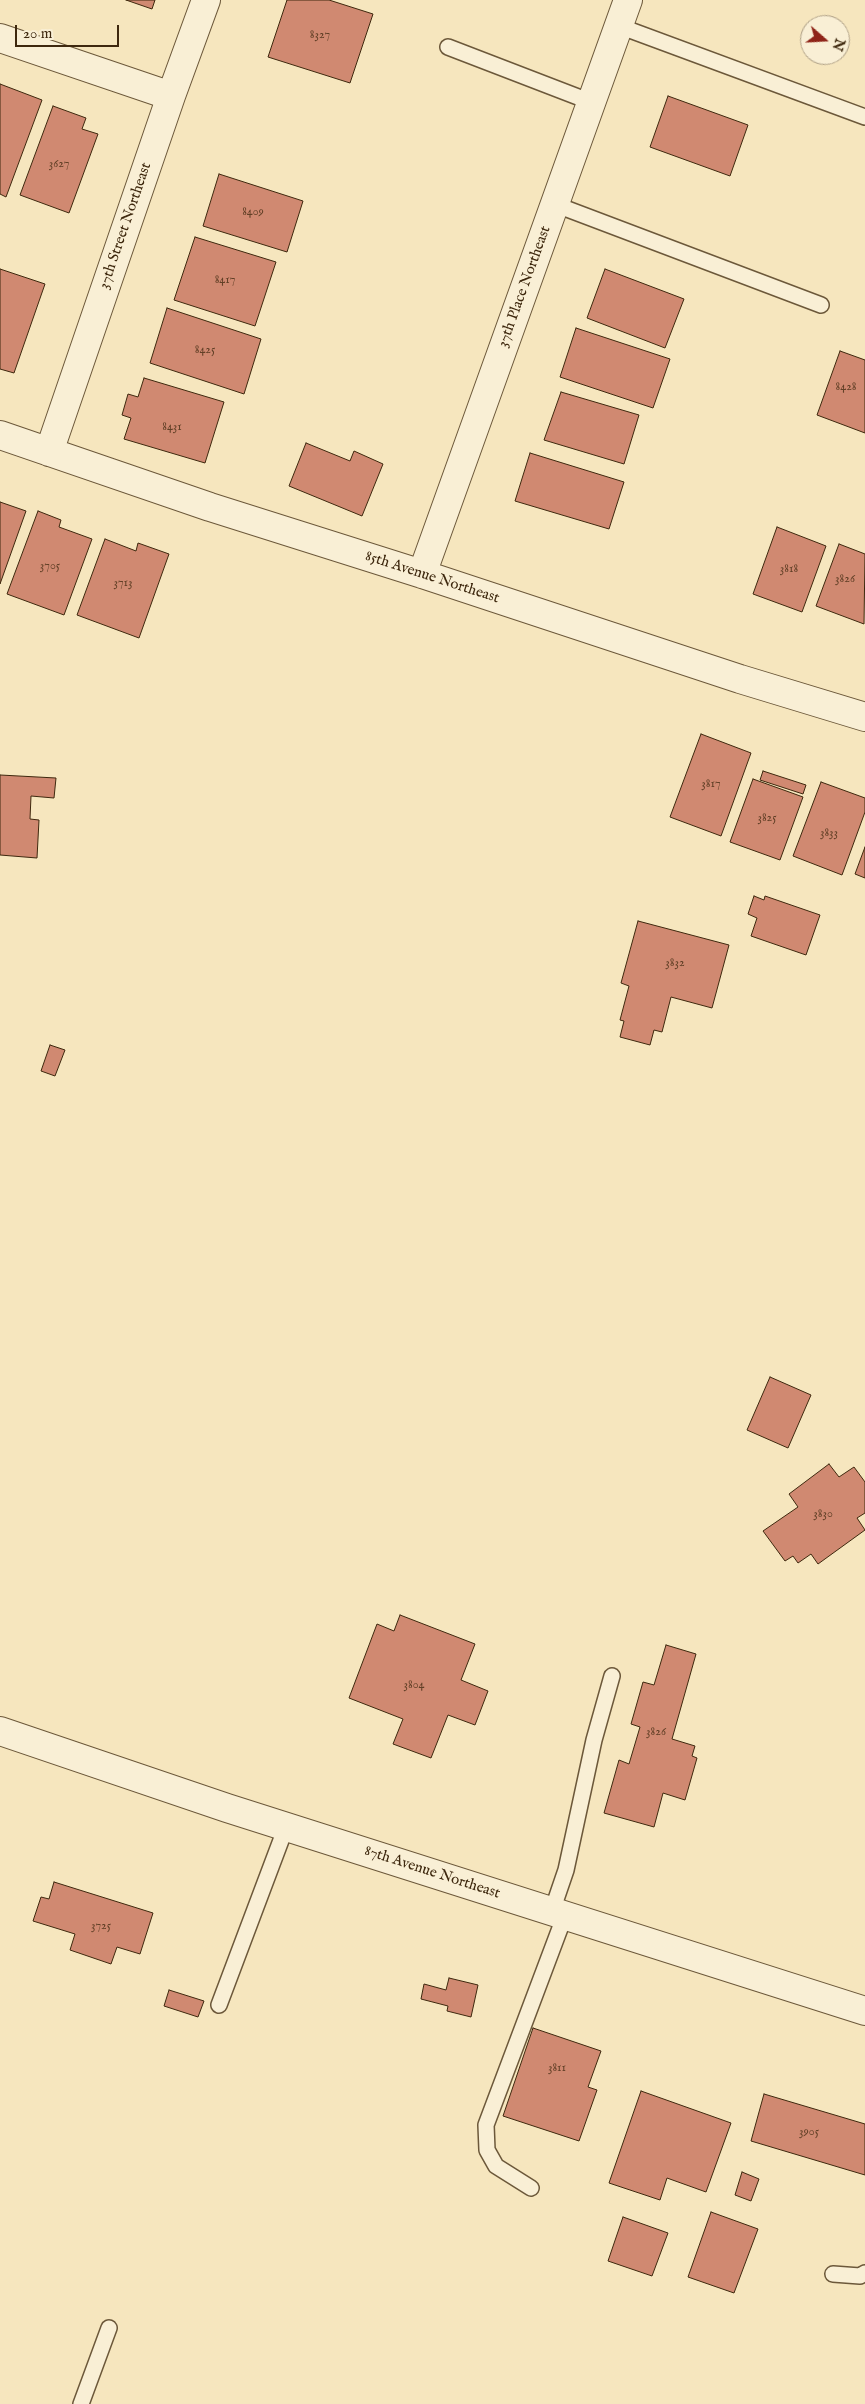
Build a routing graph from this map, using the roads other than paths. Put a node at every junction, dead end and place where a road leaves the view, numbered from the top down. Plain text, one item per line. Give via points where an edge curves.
1 (206, 0) edge
2 (628, 0) edge
3 (619, 26) junction
4 (0, 38) edge
5 (448, 47) dead end
6 (171, 96) junction
7 (591, 102) junction
8 (865, 117) edge
9 (554, 204) junction
10 (821, 305) dead end
11 (0, 435) edge
12 (49, 452) junction
13 (422, 574) junction
14 (865, 717) edge
15 (612, 1676) dead end
16 (0, 1731) edge
17 (286, 1827) junction
18 (559, 1913) junction
19 (219, 2005) dead end
20 (865, 2011) edge
21 (531, 2188) dead end
22 (865, 2273) edge
23 (833, 2274) dead end
24 (109, 2328) dead end
25 (81, 2404) edge

1 - 6 street, 37th Street Northeast
2 - 3 street, 37th Place Northeast
3 - 7 street, 37th Place Northeast
3 - 8 lane
4 - 6 street
5 - 7 lane
6 - 12 street, 37th Street Northeast
7 - 9 street, 37th Place Northeast
9 - 10 lane
9 - 13 street, 37th Place Northeast
11 - 12 street, 85th Avenue Northeast
12 - 13 street, 85th Avenue Northeast via 210,508
13 - 14 street, 85th Avenue Northeast
15 - 18 lane via 594,1740
16 - 17 street, 87th Avenue Northeast
17 - 18 street, 87th Avenue Northeast
17 - 19 lane
18 - 20 street, 87th Avenue Northeast
18 - 21 lane via 486,2125 487,2150 496,2166
22 - 23 lane via 860,2276
24 - 25 lane

